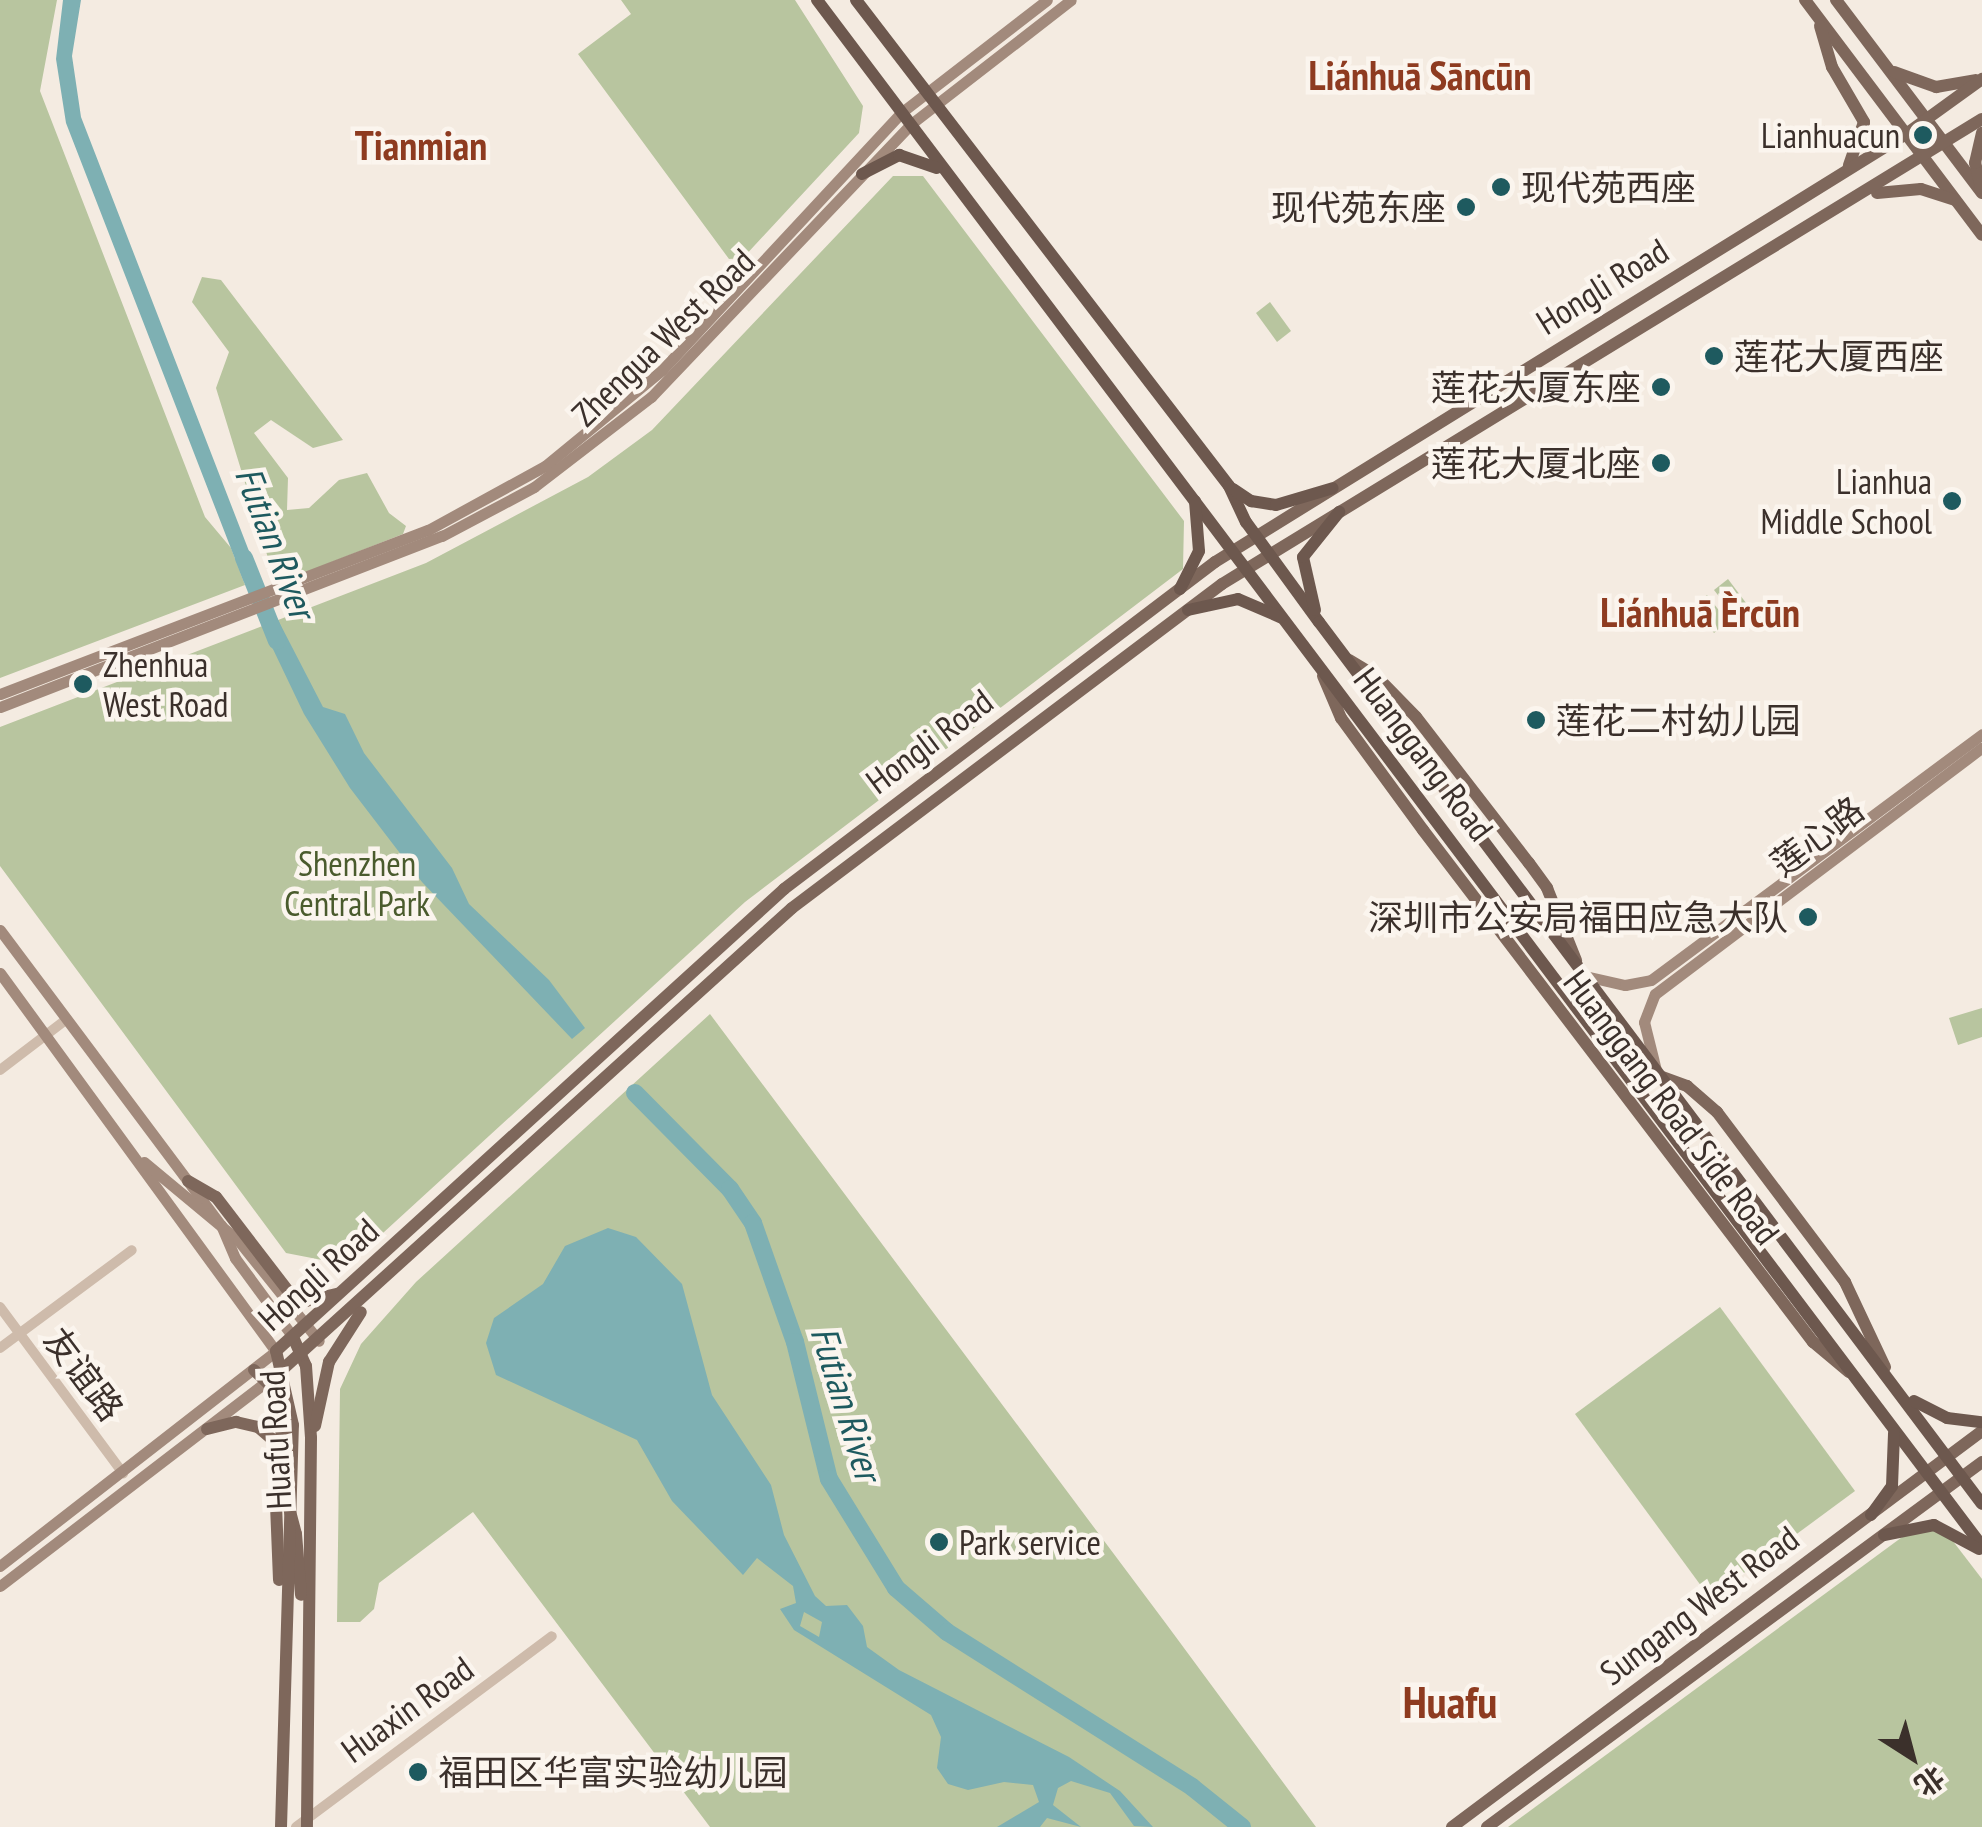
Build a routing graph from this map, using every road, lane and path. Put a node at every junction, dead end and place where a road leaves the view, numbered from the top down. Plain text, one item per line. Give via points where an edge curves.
1 (817, 0) edge
2 (856, 0) edge
3 (1046, 0) edge
4 (1071, 0) edge
5 (1805, 0) edge
6 (1836, 0) edge
7 (1818, 18) junction
8 (1887, 67) junction
9 (1982, 78) edge
10 (926, 92) junction
11 (935, 105) junction
12 (906, 118) junction
13 (1982, 119) edge
14 (1926, 120) junction
15 (1982, 133) edge
16 (1906, 134) junction
17 (1946, 145) junction
18 (1925, 160) junction
19 (946, 173) junction
20 (862, 174) junction
21 (1825, 184) junction
22 (1982, 192) edge
23 (1956, 201) junction
24 (1847, 204) junction
25 (1742, 235) junction
26 (1982, 236) edge
27 (1756, 257) junction
28 (1229, 486) junction
29 (1333, 488) junction
30 (1191, 494) junction
31 (1339, 512) junction
32 (1256, 535) junction
33 (1233, 550) junction
34 (1269, 553) junction
35 (1246, 568) junction
36 (291, 589) junction
37 (1180, 589) junction
38 (1188, 610) junction
39 (236, 611) junction
40 (1285, 620) junction
41 (1319, 622) junction
42 (1349, 660) junction
43 (0, 694) edge
44 (0, 706) edge
45 (1982, 734) edge
46 (1982, 748) edge
47 (0, 930) edge
48 (1582, 972) junction
49 (0, 973) edge
50 (67, 1018) junction
51 (46, 1034) junction
52 (0, 1070) edge
53 (1659, 1073) junction
54 (136, 1157) junction
55 (188, 1181) junction
56 (221, 1225) junction
57 (132, 1250) dead end
58 (348, 1288) junction
59 (377, 1290) junction
60 (0, 1307) edge
61 (20, 1333) junction
62 (298, 1333) junction
63 (319, 1340) junction
64 (0, 1348) edge
65 (276, 1351) junction
66 (302, 1354) junction
67 (1885, 1367) junction
68 (284, 1368) junction
69 (254, 1370) junction
70 (269, 1381) junction
71 (1906, 1396) junction
72 (1982, 1422) edge
73 (1892, 1426) junction
74 (208, 1429) junction
75 (1982, 1431) edge
76 (312, 1438) junction
77 (1950, 1455) junction
78 (1982, 1462) edge
79 (1927, 1472) junction
80 (123, 1473) junction
81 (1963, 1477) junction
82 (1942, 1492) junction
83 (1982, 1504) edge
84 (292, 1513) junction
85 (1871, 1515) junction
86 (1884, 1535) junction
87 (1982, 1548) edge
88 (0, 1566) edge
89 (0, 1586) edge
90 (283, 1608) junction
91 (307, 1616) junction
92 (552, 1636) dead end
93 (303, 1824) edge
94 (281, 1827) edge
95 (1452, 1827) edge
96 (1488, 1827) edge

1 - 12 highway, Huanggang Road
2 - 10 highway, Huanggang Road
3 - 10 main road, Zhengua West Road
4 - 11 main road, Zhengua West Road
5 - 7 main road
6 - 8 main road
7 - 16 main road
7 - 21 main road via 1832,67 1864,122 1851,164
8 - 9 main road via 1930,86
8 - 14 main road
9 - 14 main road, Hongli Road
10 - 11 highway, Huanggang Road
10 - 12 main road, Zhengua West Road
11 - 12 main road, Zhengua West Road
11 - 28 highway, Huanggang Road
12 - 19 highway, Huanggang Road
12 - 20 main road, Zhengua West Road
12 - 36 main road, Zhengua West Road via 677,355 588,435 469,512
13 - 17 main road, Hongli Road
14 - 16 main road, Hongli Road
14 - 17 main road
15 - 22 main road via 1976,163
16 - 18 main road
16 - 21 main road, Hongli Road
17 - 18 main road, Hongli Road
17 - 22 main road
18 - 23 main road
18 - 24 main road, Hongli Road
19 - 20 highway via 904,155
19 - 30 highway, Huanggang Road
20 - 36 main road, Zhengua West Road via 660,388 586,451 458,529
21 - 25 main road, Hongli Road
23 - 24 main road via 1905,188
23 - 26 main road
24 - 27 main road, Hongli Road
25 - 27 main road
25 - 29 main road, Hongli Road
27 - 31 main road, Hongli Road
28 - 29 highway via 1250,501 1276,504
28 - 32 highway, Huanggang Road
29 - 32 main road, Hongli Road
30 - 33 highway, Huanggang Road
30 - 37 highway via 1200,548
31 - 34 main road, Hongli Road
31 - 41 highway via 1303,556
32 - 33 main road, Hongli Road
32 - 34 highway, Huanggang Road
33 - 35 highway, Huanggang Road
33 - 37 main road, Hongli Road
34 - 35 main road, Hongli Road
34 - 41 highway, Huanggang Road
35 - 38 main road, Hongli Road
35 - 40 highway, Huanggang Road
36 - 39 main road, Zhengua West Road
37 - 58 main road, Hongli Road via 784,889
38 - 40 highway via 1238,599
38 - 59 main road, Hongli Road via 783,915
39 - 43 main road, Zhengua West Road
39 - 44 main road, Zhengua West Road
40 - 73 highway, Huanggang Road
41 - 42 highway, Huanggang Road
42 - 48 highway, Huanggang Road
42 - 48 main road, Huanggang Road Side Road via 1376,676 1416,717 1547,888
45 - 48 main road, 莲心路 via 1651,980 1625,985
46 - 53 main road, 莲心路 via 1662,987 1644,1016
47 - 50 main road, Huafu Road
48 - 53 highway, Huanggang Road
49 - 51 main road, Huafu Road
50 - 51 street
50 - 55 main road, Huafu Road
51 - 52 street
51 - 54 main road, Huafu Road
53 - 67 highway, Huanggang Road
53 - 67 main road, Huanggang Road Side Road via 1718,1112 1845,1282
54 - 56 main road, Huafu Road
54 - 65 main road, Huafu Road
55 - 56 main road, Huafu Road
55 - 58 main road via 216,1197 292,1296 316,1300
56 - 62 main road, Huafu Road
57 - 61 street
58 - 62 main road, Hongli Road
59 - 63 main road, Hongli Road
59 - 76 main road via 329,1362
60 - 61 street, 友谊路
61 - 64 street
61 - 80 street, 友谊路
62 - 63 main road, Huafu Road
62 - 65 main road, Hongli Road
62 - 66 main road, Huafu Road
63 - 66 main road, Hongli Road
65 - 68 main road, Huafu Road
65 - 69 main road, Hongli Road
66 - 68 main road, Hongli Road
66 - 76 main road, Huafu Road
67 - 71 highway, Huanggang Road
68 - 70 main road, Hongli Road
68 - 84 main road, Huafu Road via 292,1410
69 - 70 main road, Huafu Road
69 - 80 main road, Hongli Road
70 - 74 main road, Hongli Road
70 - 84 main road, Huafu Road via 280,1408 282,1482
71 - 72 highway via 1946,1418
71 - 77 highway, Huanggang Road
73 - 79 highway, Huanggang Road
73 - 85 highway via 1896,1470
74 - 89 main road, Hongli Road
74 - 90 main road via 248,1424 272,1438
75 - 77 main road, Sungang West Road
76 - 91 main road, Huafu Road
77 - 79 main road, Sungang West Road
77 - 81 highway, Huanggang Road
78 - 81 main road, Sungang West Road
79 - 82 highway, Huanggang Road
79 - 85 main road, Sungang West Road
80 - 88 main road, Hongli Road
81 - 82 main road, Sungang West Road
81 - 83 highway, Huanggang Road
82 - 86 main road, Sungang West Road
82 - 87 highway, Huanggang Road
84 - 90 main road, Huafu Road
84 - 91 main road, Huafu Road
85 - 95 main road, Sungang West Road
86 - 87 highway via 1934,1525
86 - 96 main road, Sungang West Road
90 - 94 main road, Huafu Road
91 - 93 main road, Huafu Road
92 - 93 street, Huaxin Road

